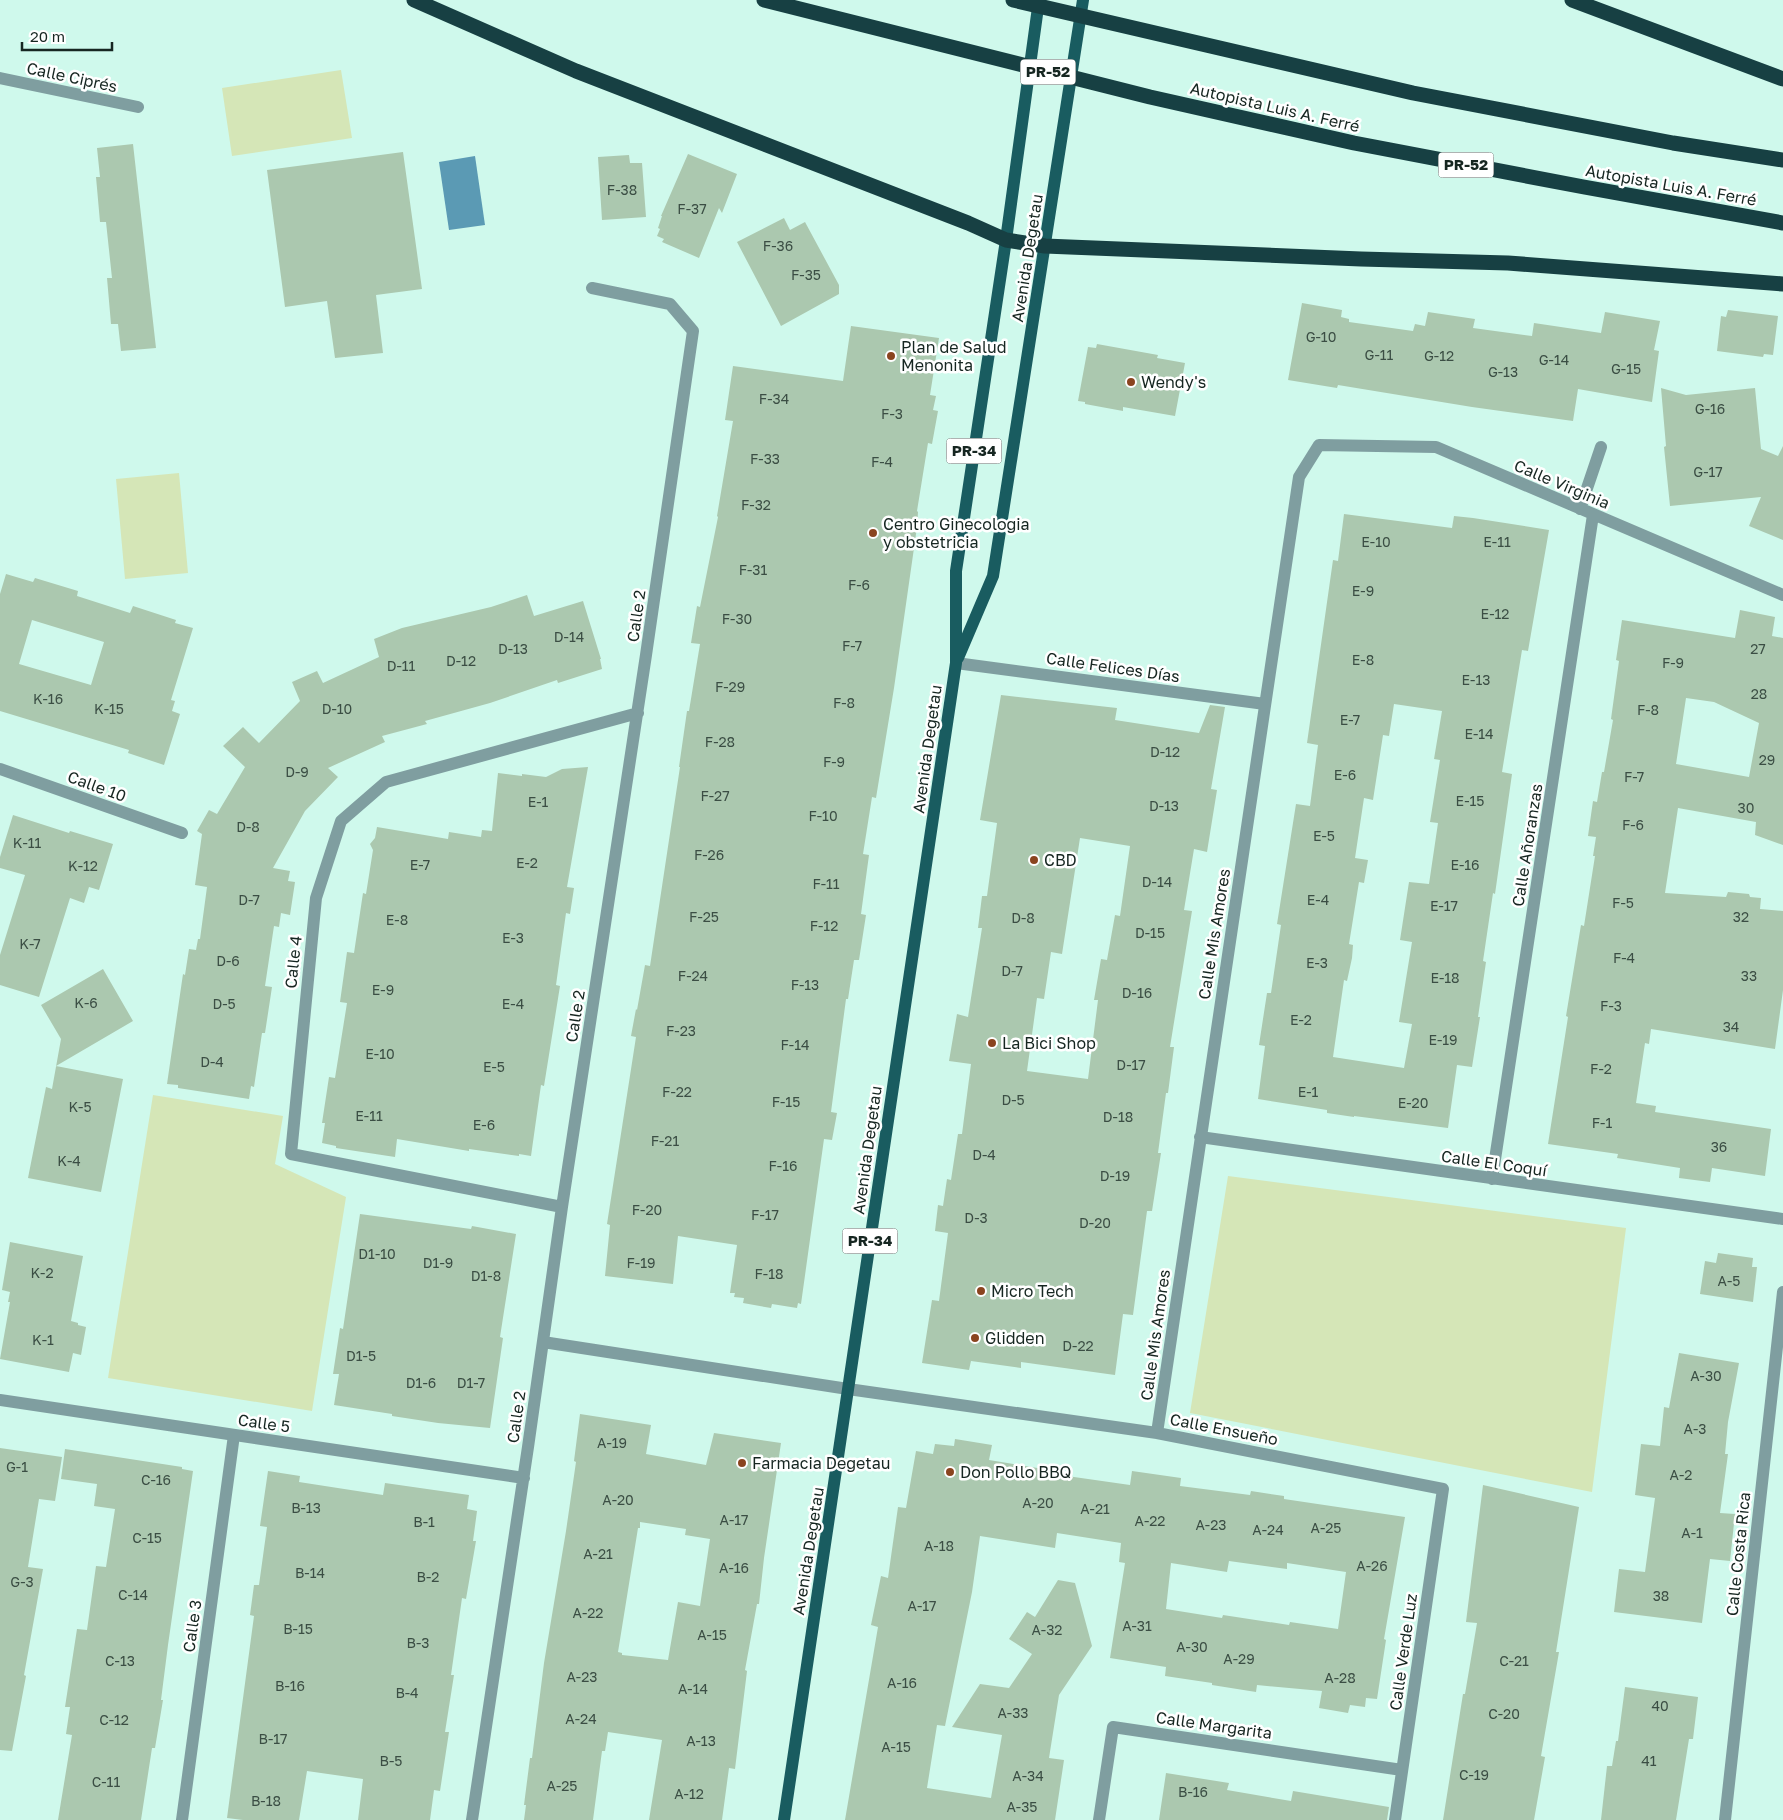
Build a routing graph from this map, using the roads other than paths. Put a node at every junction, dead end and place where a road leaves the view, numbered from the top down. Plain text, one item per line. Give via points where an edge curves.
1 (414, 0) edge
2 (764, 0) edge
3 (1013, 0) edge
4 (1039, 0) edge
5 (1083, 0) edge
6 (1572, 0) edge
7 (0, 78) edge
8 (1783, 80) edge
9 (138, 107) dead end
10 (1783, 160) edge
11 (1783, 223) edge
12 (1006, 240) junction
13 (1045, 246) junction
14 (1783, 284) edge
15 (592, 288) dead end
16 (1320, 445) joint
17 (1601, 447) dead end
18 (1580, 509) junction
19 (1593, 515) junction
20 (1783, 595) edge
21 (956, 663) junction
22 (1265, 704) junction
23 (638, 713) junction
24 (0, 769) edge
25 (182, 834) dead end
26 (1200, 1137) junction
27 (1492, 1179) junction
28 (562, 1207) junction
29 (1783, 1219) edge
30 (1783, 1292) edge
31 (543, 1342) junction
32 (848, 1389) junction
33 (0, 1400) edge
34 (1157, 1433) junction
35 (234, 1435) junction
36 (524, 1478) junction
37 (1443, 1489) joint
38 (1402, 1770) junction
39 (182, 1820) edge
40 (472, 1820) edge
41 (784, 1820) edge
42 (1100, 1820) edge
43 (1395, 1820) edge
44 (1725, 1820) edge

1 - 12 highway via 576,71
2 - 11 highway, Autopista Luis A. Ferré / PR-52 via 1150,97 1354,143
3 - 10 highway via 1413,93 1664,141
4 - 12 main road, Avenida Degetau / PR-34
5 - 13 main road, Avenida Degetau / PR-34
6 - 8 highway
7 - 9 street, Calle Ciprés
12 - 13 highway
12 - 21 main road, Avenida Degetau / PR-34 via 956,571
13 - 14 highway via 1508,263
13 - 21 main road, Avenida Degetau / PR-34 via 993,576
15 - 23 street, Calle 2 via 670,304 693,331
16 - 18 street, Calle Virginia via 1436,447
16 - 22 street, Calle Mis Amores via 1300,477
17 - 18 street
18 - 19 street, Calle Virginia
19 - 20 street, Calle Virginia
19 - 27 street, Calle Añoranzas
21 - 22 street, Calle Felices Días
21 - 32 main road, Avenida Degetau / PR-34
22 - 26 street, Calle Mis Amores
23 - 28 street, Calle 2
23 - 28 street, Calle 4 via 386,782 341,821 316,898 290,1154
24 - 25 street, Calle 10
26 - 27 street, Calle El Coquí
26 - 34 street, Calle Mis Amores
27 - 29 street, Calle El Coquí
28 - 31 street, Calle 2
30 - 44 street, Calle Costa Rica
31 - 32 street, Calle Ensueño
31 - 36 street, Calle 2
32 - 34 street, Calle Ensueño
32 - 41 main road, Avenida Degetau / PR-34
33 - 35 street, Calle 5
34 - 37 street, Calle Ensueño
35 - 36 street, Calle 5
35 - 39 street, Calle 3
36 - 40 street, Calle 2
37 - 38 street, Calle Verde Luz
38 - 42 street, Calle Margarita via 1114,1726
38 - 43 street, Calle Verde Luz

